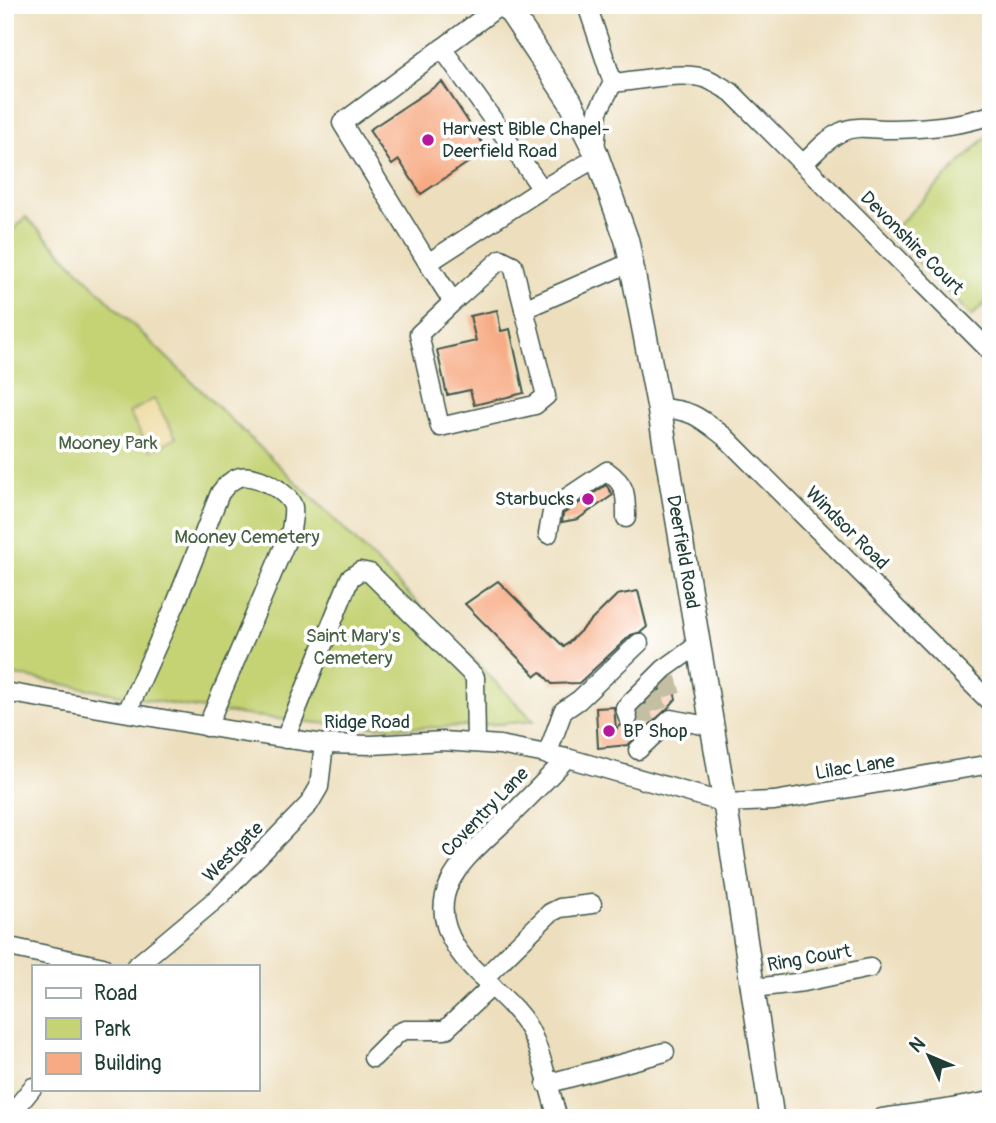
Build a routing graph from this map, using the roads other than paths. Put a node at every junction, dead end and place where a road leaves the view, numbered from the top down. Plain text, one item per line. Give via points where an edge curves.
1 (587, 5) edge
2 (503, 7) edge
3 (442, 48) junction
4 (613, 83) junction
5 (991, 116) edge
6 (596, 154) junction
7 (803, 164) junction
8 (542, 189) junction
9 (632, 262) junction
10 (428, 263) junction
11 (453, 302) junction
12 (524, 309) junction
13 (991, 352) edge
14 (659, 408) junction
15 (626, 518) dead end
16 (548, 534) dead end
17 (639, 643) dead end
18 (699, 644) junction
19 (5, 692) edge
20 (649, 692) dead end
21 (991, 703) edge
22 (127, 712) junction
23 (207, 727) junction
24 (713, 727) junction
25 (285, 738) junction
26 (476, 742) junction
27 (324, 744) junction
28 (547, 755) junction
29 (567, 758) junction
30 (991, 764) edge
31 (632, 777) junction
32 (725, 803) junction
33 (592, 904) dead end
34 (5, 946) edge
35 (94, 965) edge
36 (137, 965) edge
37 (870, 968) dead end
38 (488, 982) junction
39 (754, 988) junction
40 (665, 1052) dead end
41 (373, 1058) dead end
42 (546, 1084) junction
43 (32, 1088) edge
44 (991, 1101) edge
45 (8, 1118) edge
46 (558, 1118) edge
47 (772, 1118) edge
48 (882, 1118) edge

1 - 4 street
2 - 3 street
2 - 6 main road, Deerfield Road via 570,101
3 - 8 street
3 - 10 street via 342,123
4 - 6 street via 598,111
4 - 7 street, Devonshire Court via 681,76 707,79 731,92
5 - 7 street via 928,128 852,128 839,133
6 - 8 street
6 - 9 main road, Deerfield Road
7 - 13 street, Devonshire Court
8 - 10 street
9 - 12 street
9 - 14 main road, Deerfield Road
10 - 11 street
11 - 12 street via 500,259 513,265
11 - 12 street via 419,334 440,427 535,405 546,396
14 - 18 main road, Deerfield Road
14 - 21 street, Windsor Road via 695,414 725,437
15 - 16 street via 620,480 607,471 554,507
17 - 28 street via 563,711
18 - 20 street
18 - 24 main road, Deerfield Road
19 - 22 street, Ridge Road
22 - 23 street, Ridge Road
22 - 23 street via 220,493 227,484 246,476 286,494 292,505 291,530
23 - 25 street, Ridge Road
24 - 31 street via 655,728
24 - 32 main road, Deerfield Road
25 - 26 street via 351,578 360,571 370,573 475,677
25 - 27 street, Ridge Road
26 - 27 street, Ridge Road
26 - 28 street, Ridge Road
27 - 36 street, Westgate via 319,787 309,804 221,895
28 - 29 street, Ridge Road
29 - 31 street, Ridge Road
29 - 38 street, Coventry Lane via 465,858 448,883 444,920 455,946
30 - 32 street, Lilac Lane via 774,801
31 - 32 street, Ridge Road
32 - 39 main road, Deerfield Road
33 - 38 street via 550,913
34 - 35 street
37 - 39 street, Ring Court
38 - 41 street via 445,1030 405,1030
38 - 42 street, Coventry Lane via 526,1023
39 - 47 main road, Deerfield Road
40 - 42 street
42 - 46 street, Coventry Lane
43 - 45 street
44 - 48 street

